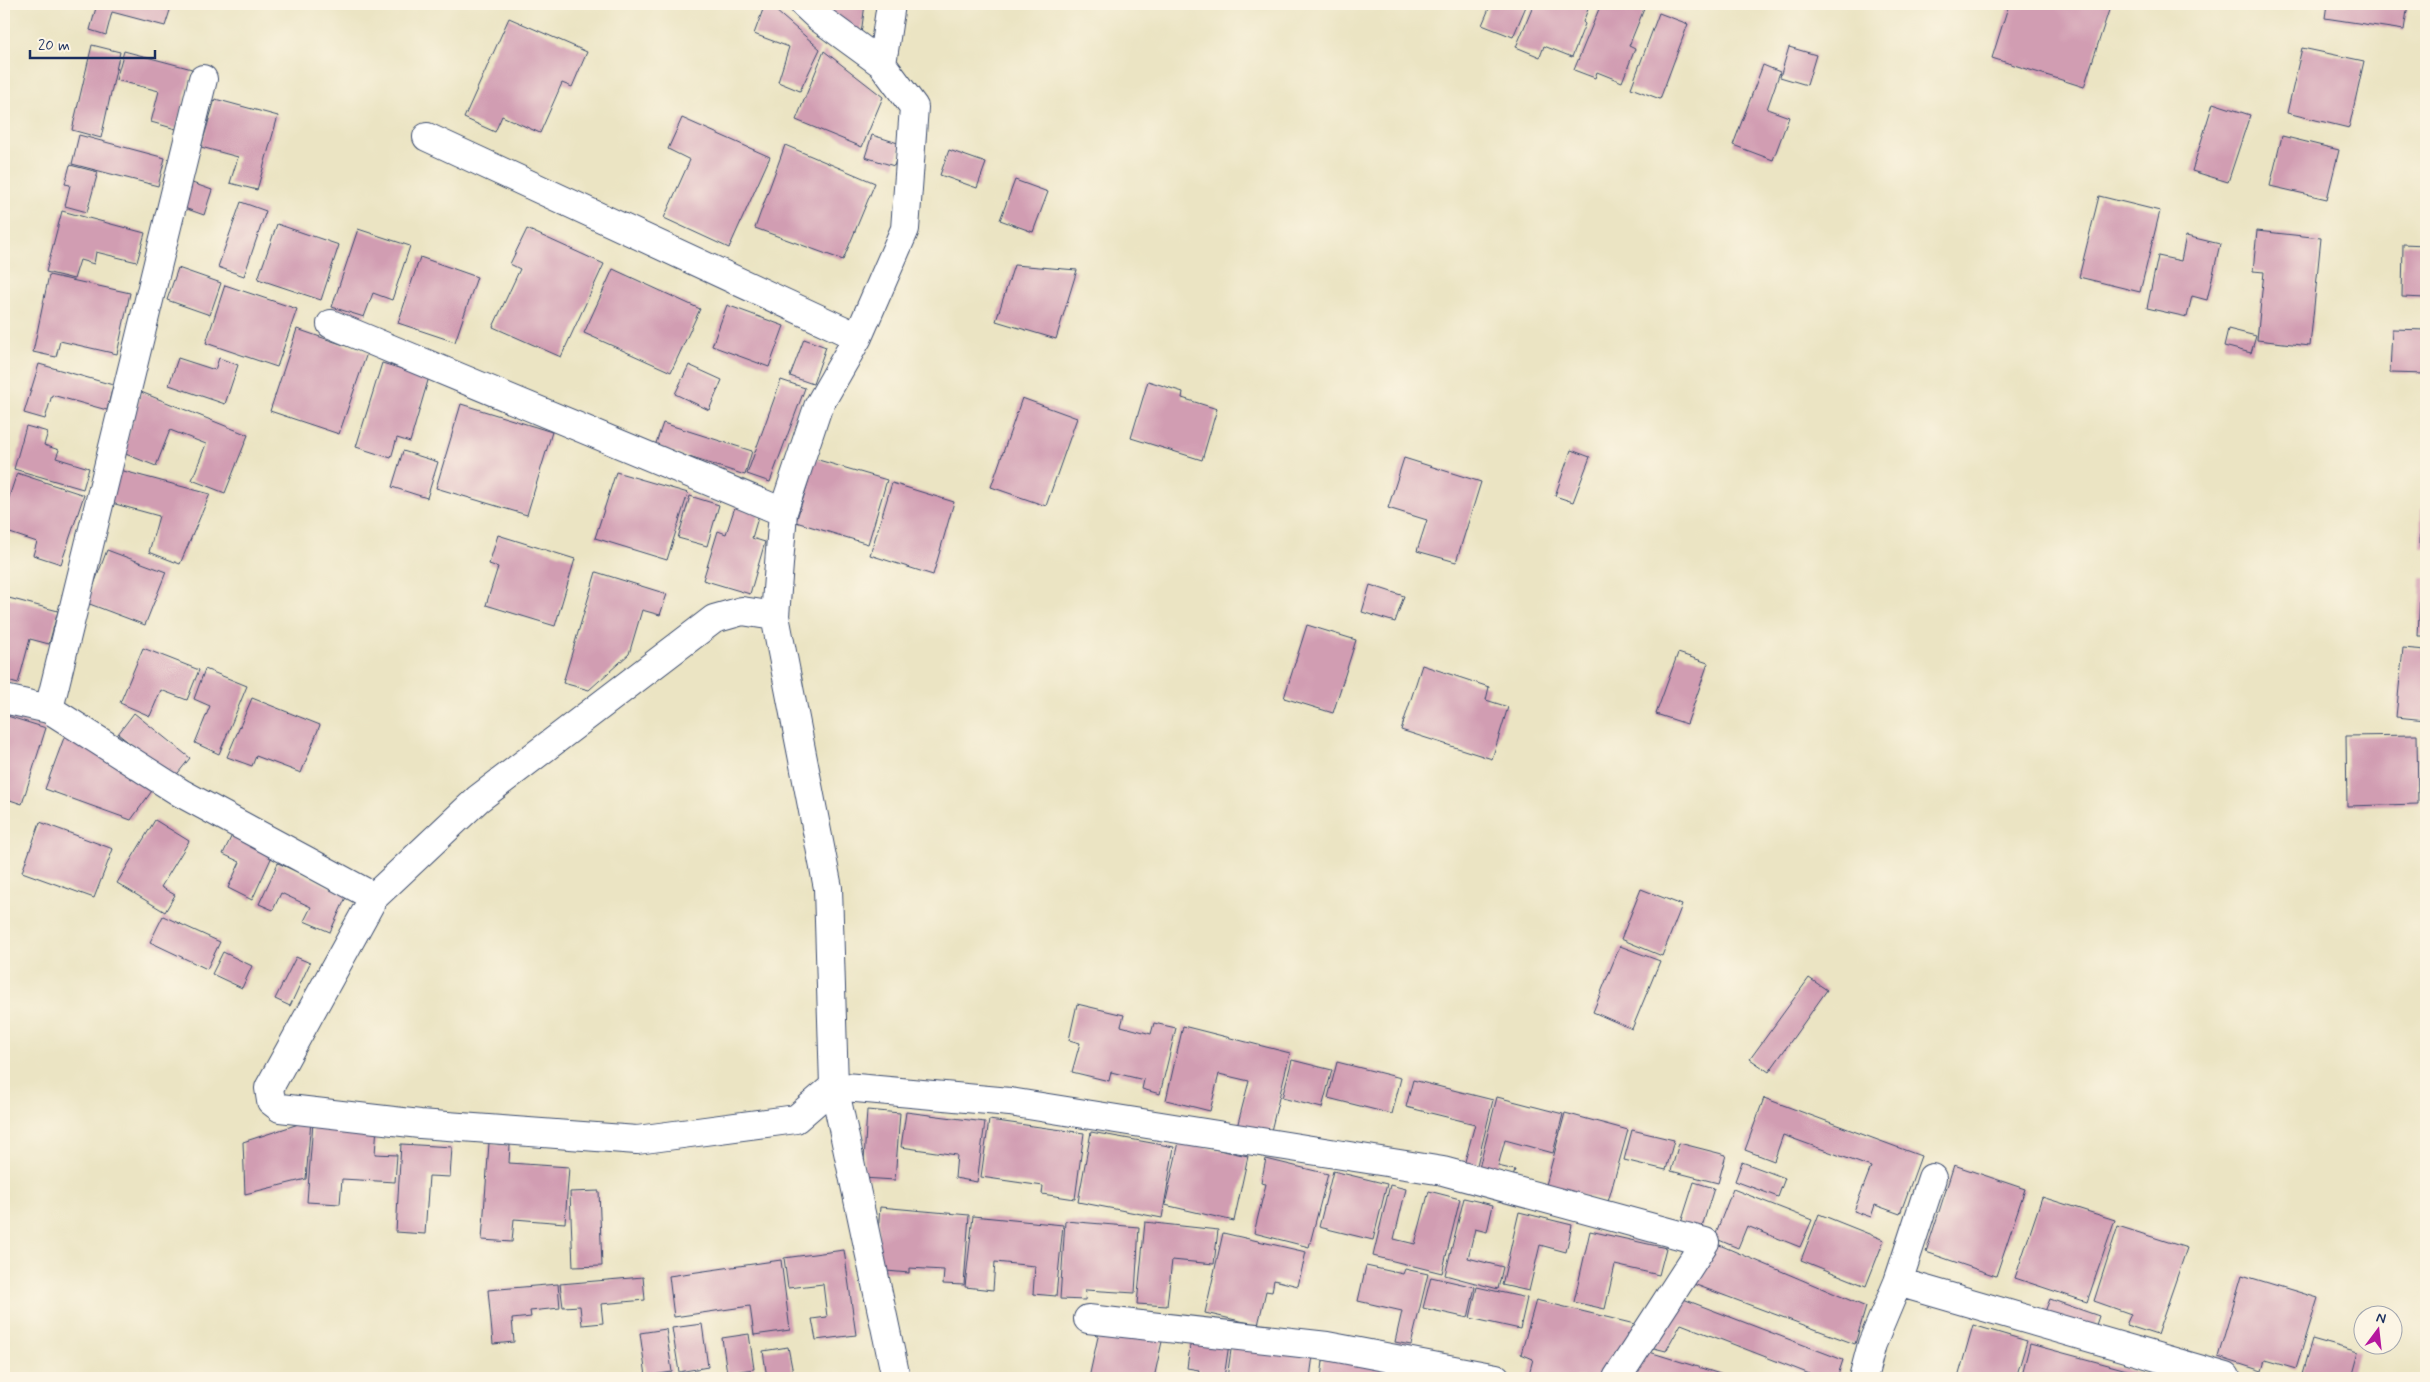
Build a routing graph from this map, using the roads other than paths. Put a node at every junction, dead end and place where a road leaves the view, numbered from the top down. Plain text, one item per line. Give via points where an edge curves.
1 (804, 4) edge
2 (891, 4) edge
3 (882, 64) junction
4 (203, 79) dead end
5 (427, 137) dead end
6 (331, 324) dead end
7 (858, 337) junction
8 (783, 512) junction
9 (775, 616) junction
10 (4, 699) edge
11 (49, 710) junction
12 (374, 897) junction
13 (834, 1086) junction
14 (1932, 1178) dead end
15 (1898, 1282) junction
16 (1088, 1319) dead end
17 (2226, 1377) dead end
18 (896, 1378) edge
19 (1496, 1378) edge
20 (1617, 1378) edge
21 (1863, 1378) edge

1 - 3 street
2 - 3 street
3 - 7 street via 914,107 905,229
4 - 11 street
5 - 7 street
6 - 8 street
7 - 8 street via 818,408
8 - 9 street
9 - 12 street via 742,611 714,619 478,799
9 - 13 street via 828,888
10 - 11 street
11 - 12 street via 181,793
12 - 13 street via 269,1088 272,1101 280,1108 420,1124 636,1140 796,1119
13 - 18 street
13 - 20 street via 1010,1102 1443,1171 1705,1242
14 - 15 street
15 - 17 street
15 - 21 street via 1872,1344
16 - 19 street via 1327,1346

